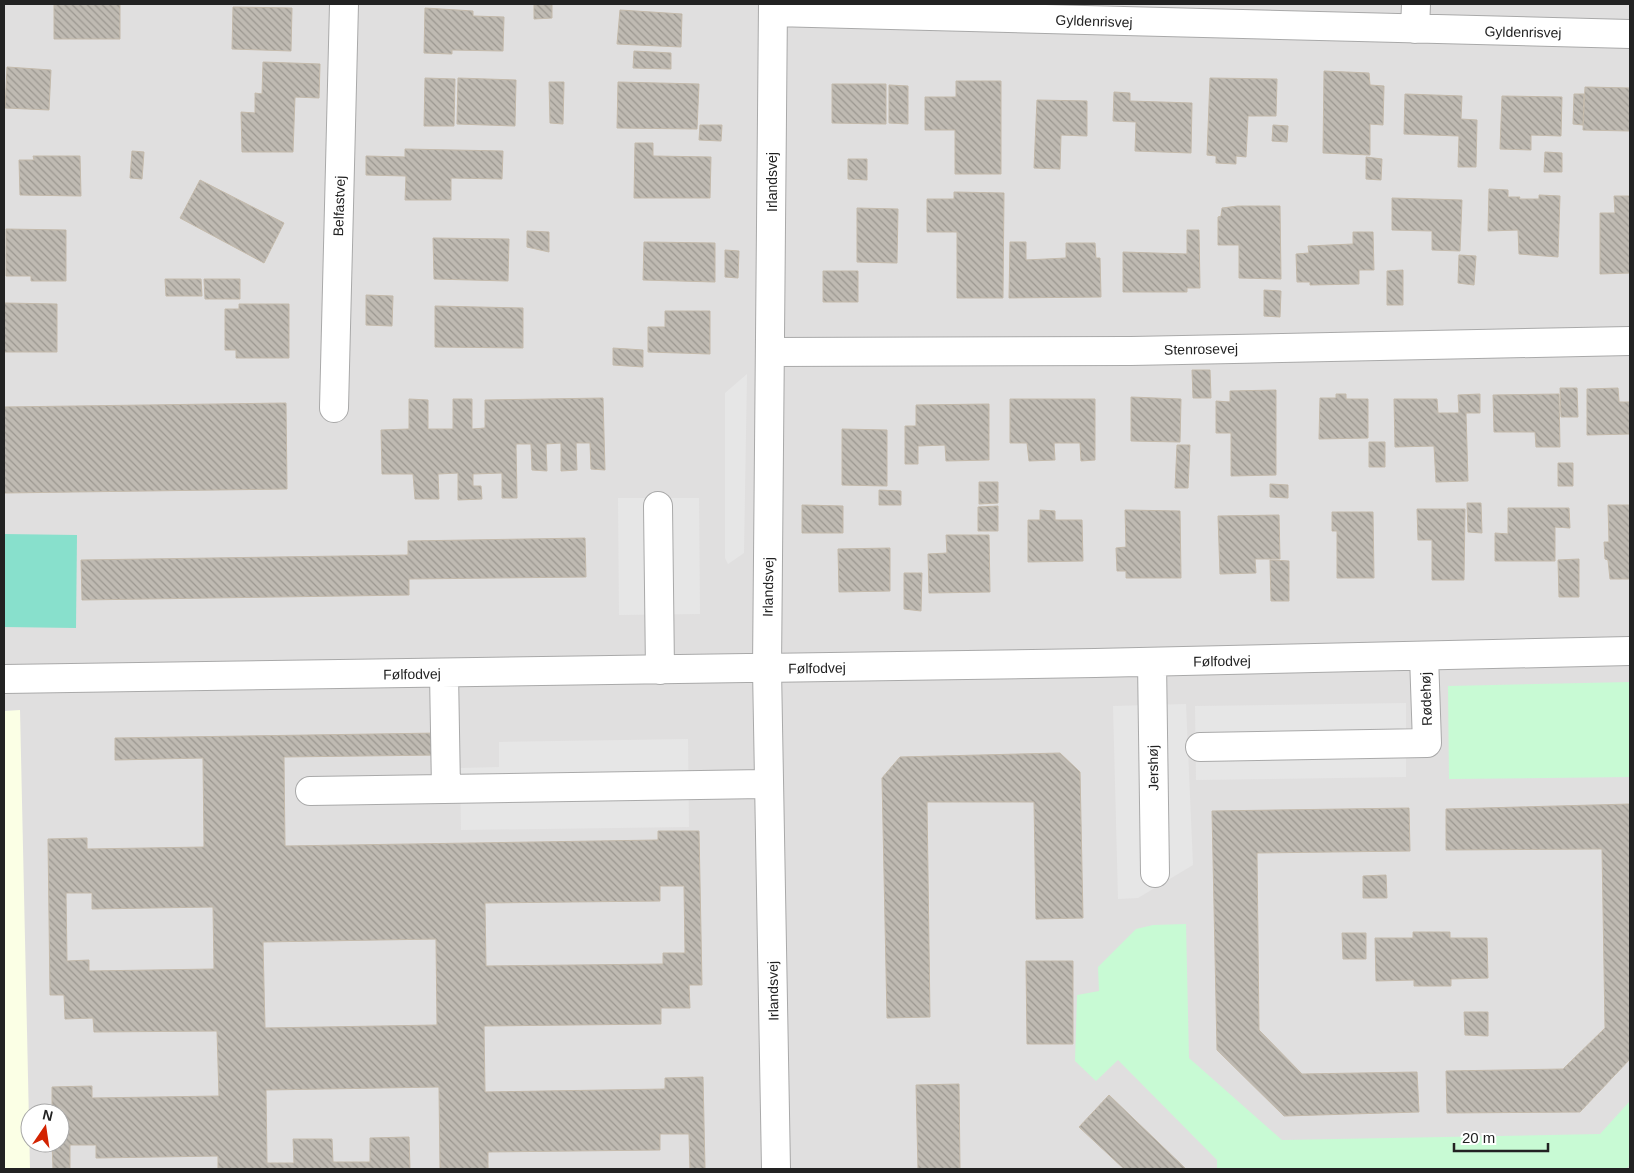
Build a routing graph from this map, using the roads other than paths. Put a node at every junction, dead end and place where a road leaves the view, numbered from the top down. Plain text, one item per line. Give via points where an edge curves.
1 (344, 4) edge
2 (773, 8) edge
3 (1415, 17) edge
4 (1630, 34) edge
5 (1630, 341) edge
6 (771, 352) junction
7 (334, 408) dead end
8 (658, 506) dead end
9 (1630, 651) edge
10 (1424, 656) junction
11 (1152, 662) junction
12 (767, 669) junction
13 (660, 670) junction
14 (444, 673) junction
15 (4, 679) edge
16 (1200, 747) dead end
17 (769, 784) junction
18 (446, 789) junction
19 (310, 791) dead end
20 (1155, 873) dead end
21 (776, 1169) edge

1 - 7 street, Belfastvej
2 - 3 street, Gyldenrisvej
2 - 6 street, Irlandsvej
3 - 4 street, Gyldenrisvej
5 - 6 street, Stenrosevej via 1131,351
6 - 12 street, Irlandsvej
8 - 13 street
9 - 10 street, Følfodvej
10 - 11 street, Følfodvej
10 - 16 street, Rødehøj via 1427,743
11 - 12 street, Følfodvej
11 - 20 street, Jershøj
12 - 13 street, Følfodvej
12 - 17 street, Irlandsvej
13 - 14 street, Følfodvej
14 - 15 street, Følfodvej
14 - 18 street
17 - 18 street
17 - 21 street, Irlandsvej
18 - 19 street

